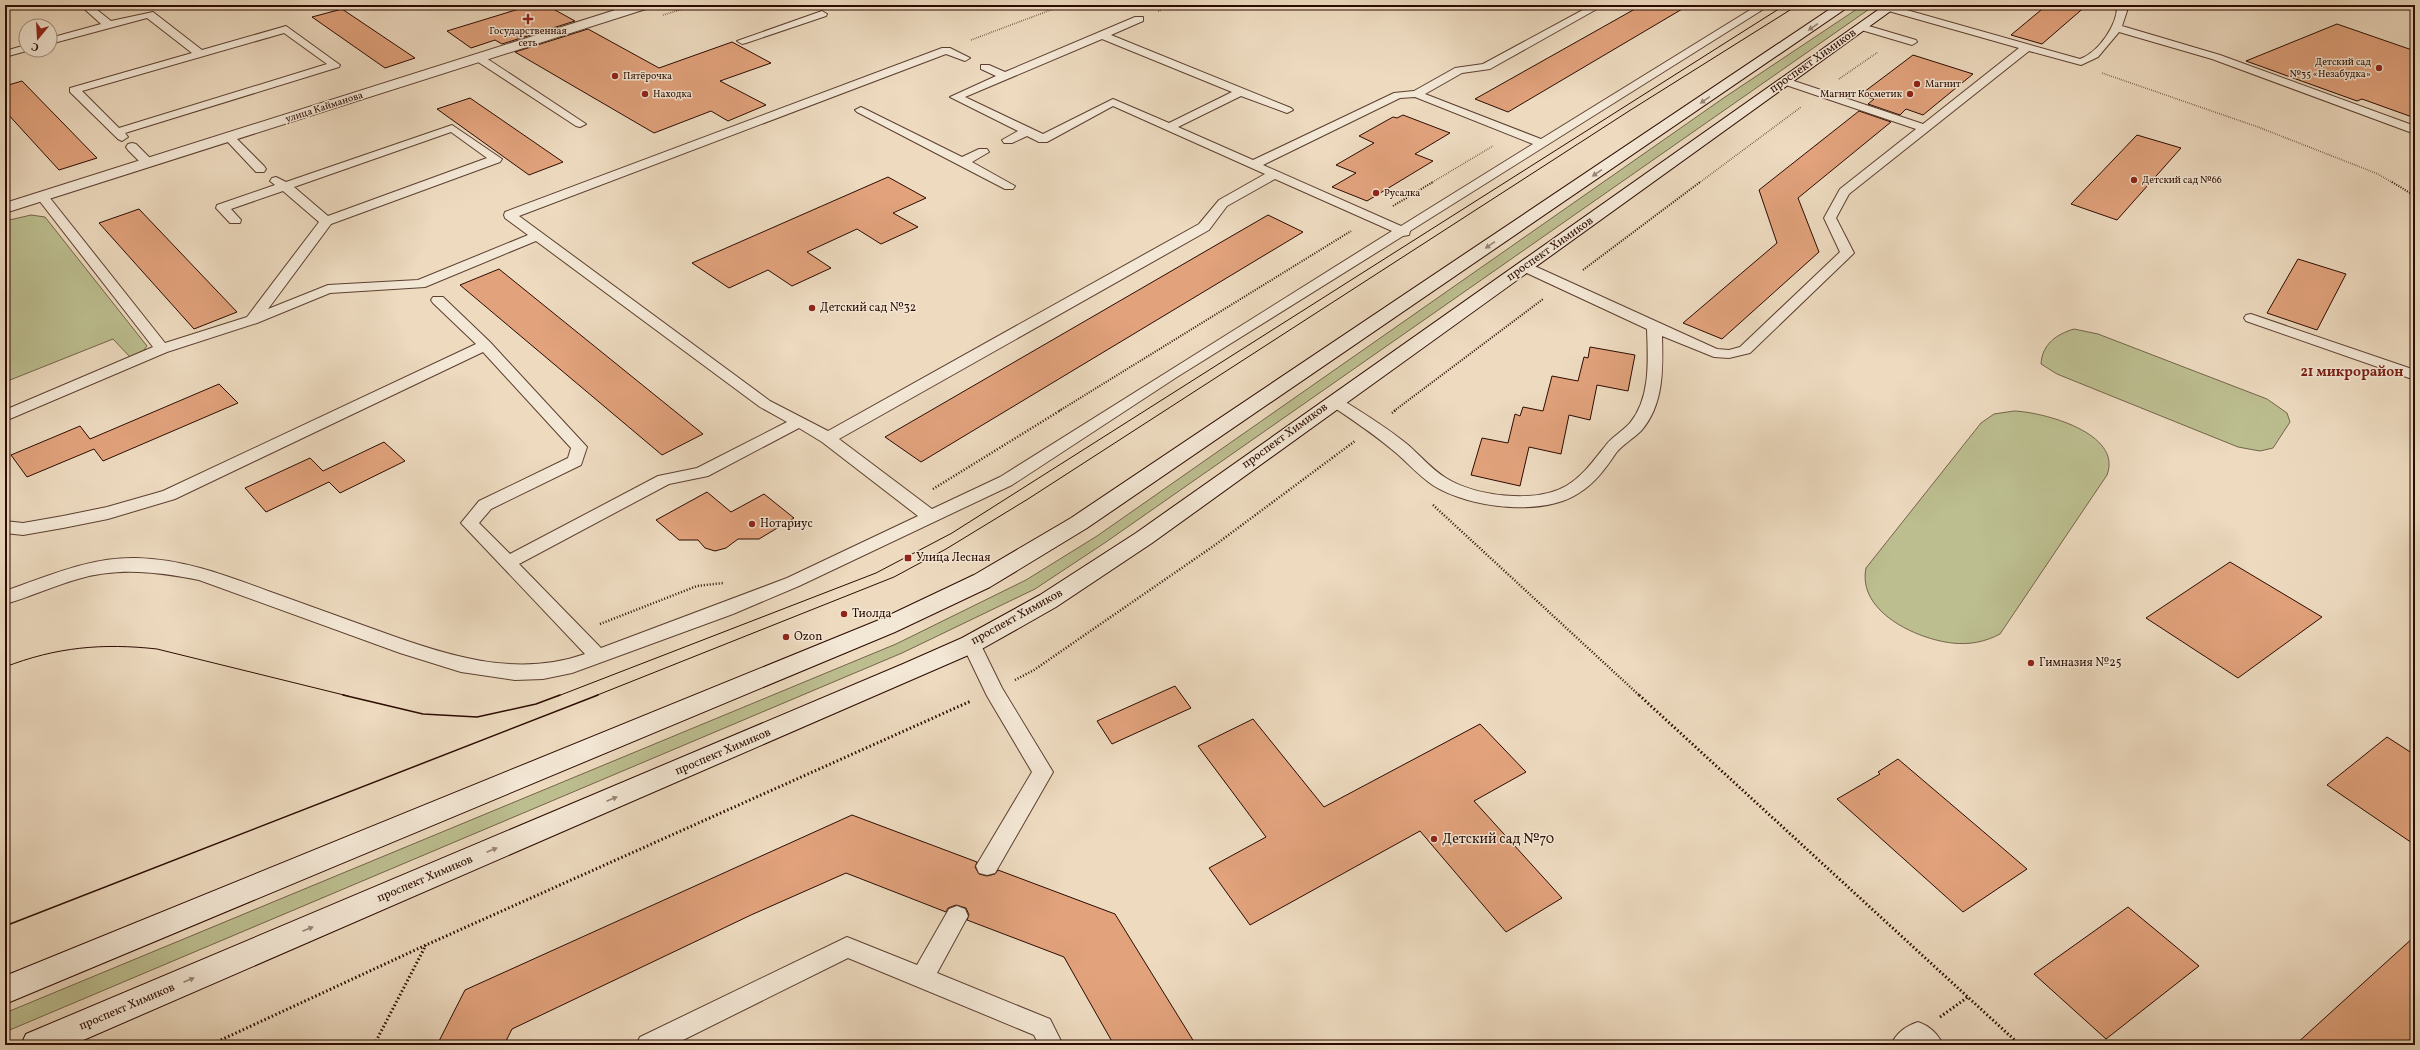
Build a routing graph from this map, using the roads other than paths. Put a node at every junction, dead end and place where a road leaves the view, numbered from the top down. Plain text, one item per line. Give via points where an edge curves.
1 (85, 5) edge
2 (644, 5) edge
3 (1599, 5) edge
4 (1765, 5) edge
5 (2122, 5) edge
6 (1839, 6) edge
7 (1891, 6) edge
8 (811, 8) dead end
9 (1139, 19) dead end
10 (109, 25) junction
11 (1862, 27) junction
12 (2117, 28) junction
13 (1102, 35) junction
14 (58, 39) edge
15 (742, 41) dead end
16 (1912, 42) dead end
17 (2027, 46) junction
18 (18, 50) edge
19 (5, 54) edge
20 (201, 54) junction
21 (479, 58) junction
22 (965, 58) dead end
23 (985, 67) dead end
24 (1006, 76) junction
25 (1784, 82) junction
26 (1241, 92) junction
27 (1416, 94) junction
28 (861, 110) dead end
29 (1287, 110) dead end
30 (580, 124) dead end
31 (1170, 128) junction
32 (1924, 128) junction
33 (2415, 130) edge
34 (1028, 131) junction
35 (229, 137) junction
36 (1008, 140) dead end
37 (1543, 144) junction
38 (132, 147) dead end
39 (983, 152) dead end
40 (962, 162) junction
41 (148, 163) junction
42 (1253, 165) junction
43 (260, 169) dead end
44 (1275, 174) junction
45 (273, 180) dead end
46 (285, 186) junction
47 (1009, 186) dead end
48 (42, 196) junction
49 (5, 208) edge
50 (235, 220) dead end
51 (326, 221) junction
52 (1404, 232) junction
53 (537, 236) junction
54 (1525, 267) junction
55 (438, 300) dead end
56 (2251, 318) dead end
57 (252, 320) junction
58 (1654, 327) junction
59 (486, 345) junction
60 (162, 349) junction
61 (2415, 375) edge
62 (1334, 401) junction
63 (5, 416) edge
64 (799, 422) junction
65 (828, 438) junction
66 (930, 516) junction
67 (5, 527) edge
68 (507, 563) junction
69 (5, 598) edge
70 (971, 644) junction
71 (598, 656) junction
72 (987, 866) dead end
73 (957, 916) dead end
74 (922, 977) junction
75 (5, 990) edge
76 (37, 1045) edge
77 (648, 1045) edge
78 (1051, 1045) edge

1 - 10 lane
2 - 21 main road, улица Кайманова
3 - 27 lane via 1486,67 1459,70
4 - 37 lane
5 - 12 lane
6 -> 75 main road via 1080,523 1006,569 887,626
7 - 11 main road, проспект Химиков
7 - 17 lane
8 - 15 lane via 822,14
9 - 13 lane
10 - 14 lane
10 - 20 lane via 149,14
11 - 16 lane
11 - 25 main road, проспект Химиков
12 - 17 lane via 2091,59 2080,62
12 - 33 lane via 2216,57
13 - 24 lane
13 - 26 lane
17 - 32 lane
18 - 19 lane
20 - 20 lane via 74,90 119,134 335,65 286,29
21 - 30 lane
21 - 35 main road, улица Кайманова
22 - 53 lane via 946,50 510,215
23 - 24 lane
24 - 34 lane via 956,97
25 - 32 lane
25 - 54 main road, проспект Химиков
26 - 29 lane
26 - 31 lane
27 - 37 lane
27 - 42 lane via 1398,94
28 - 40 lane
31 - 34 lane via 1113,102 1043,139
31 - 42 lane
32 - 58 lane via 1844,192 1830,218 1847,253 1745,350 1729,354 1714,353
34 - 36 lane
35 - 41 main road, улица Кайманова
35 - 43 lane
37 - 52 lane
38 - 41 lane
39 - 40 lane
40 - 47 lane
41 - 48 main road, улица Кайманова
42 - 44 lane
44 - 52 lane
44 - 65 lane via 1223,203 1204,227
45 - 46 lane
46 - 50 lane via 222,208
46 - 51 lane
46 - 51 lane via 452,128 496,159
48 - 49 main road, улица Кайманова
48 - 60 lane
51 - 57 lane
52 - 66 lane via 1172,374 1006,481
53 - 57 lane via 420,284 328,289
53 - 64 lane via 765,404
54 - 58 lane
54 - 62 main road, проспект Химиков
55 - 59 lane
56 - 61 lane
57 - 60 lane
58 - 62 lane via 1655,368 1649,400 1638,424 1616,442 1590,474 1567,493 1541,500 1510,502 1467,493 1445,485 1374,426
59 - 67 lane via 169,494 108,513 22,529
59 - 68 lane via 579,447 575,461 485,505 469,523
60 - 63 lane
62 - 70 main road, проспект Химиков via 1079,582
64 - 65 lane
64 - 68 lane via 702,472 664,480
65 - 66 lane
66 - 71 lane via 793,582
68 - 71 lane
69 - 71 lane via 84,572 116,565 170,568 202,574 439,659 481,671 526,674 553,672
70 - 72 lane via 994,691 1043,772
76 -> 70 main road, проспект Химиков
73 - 74 lane
74 - 77 lane via 847,947
74 - 78 lane via 1042,1027

